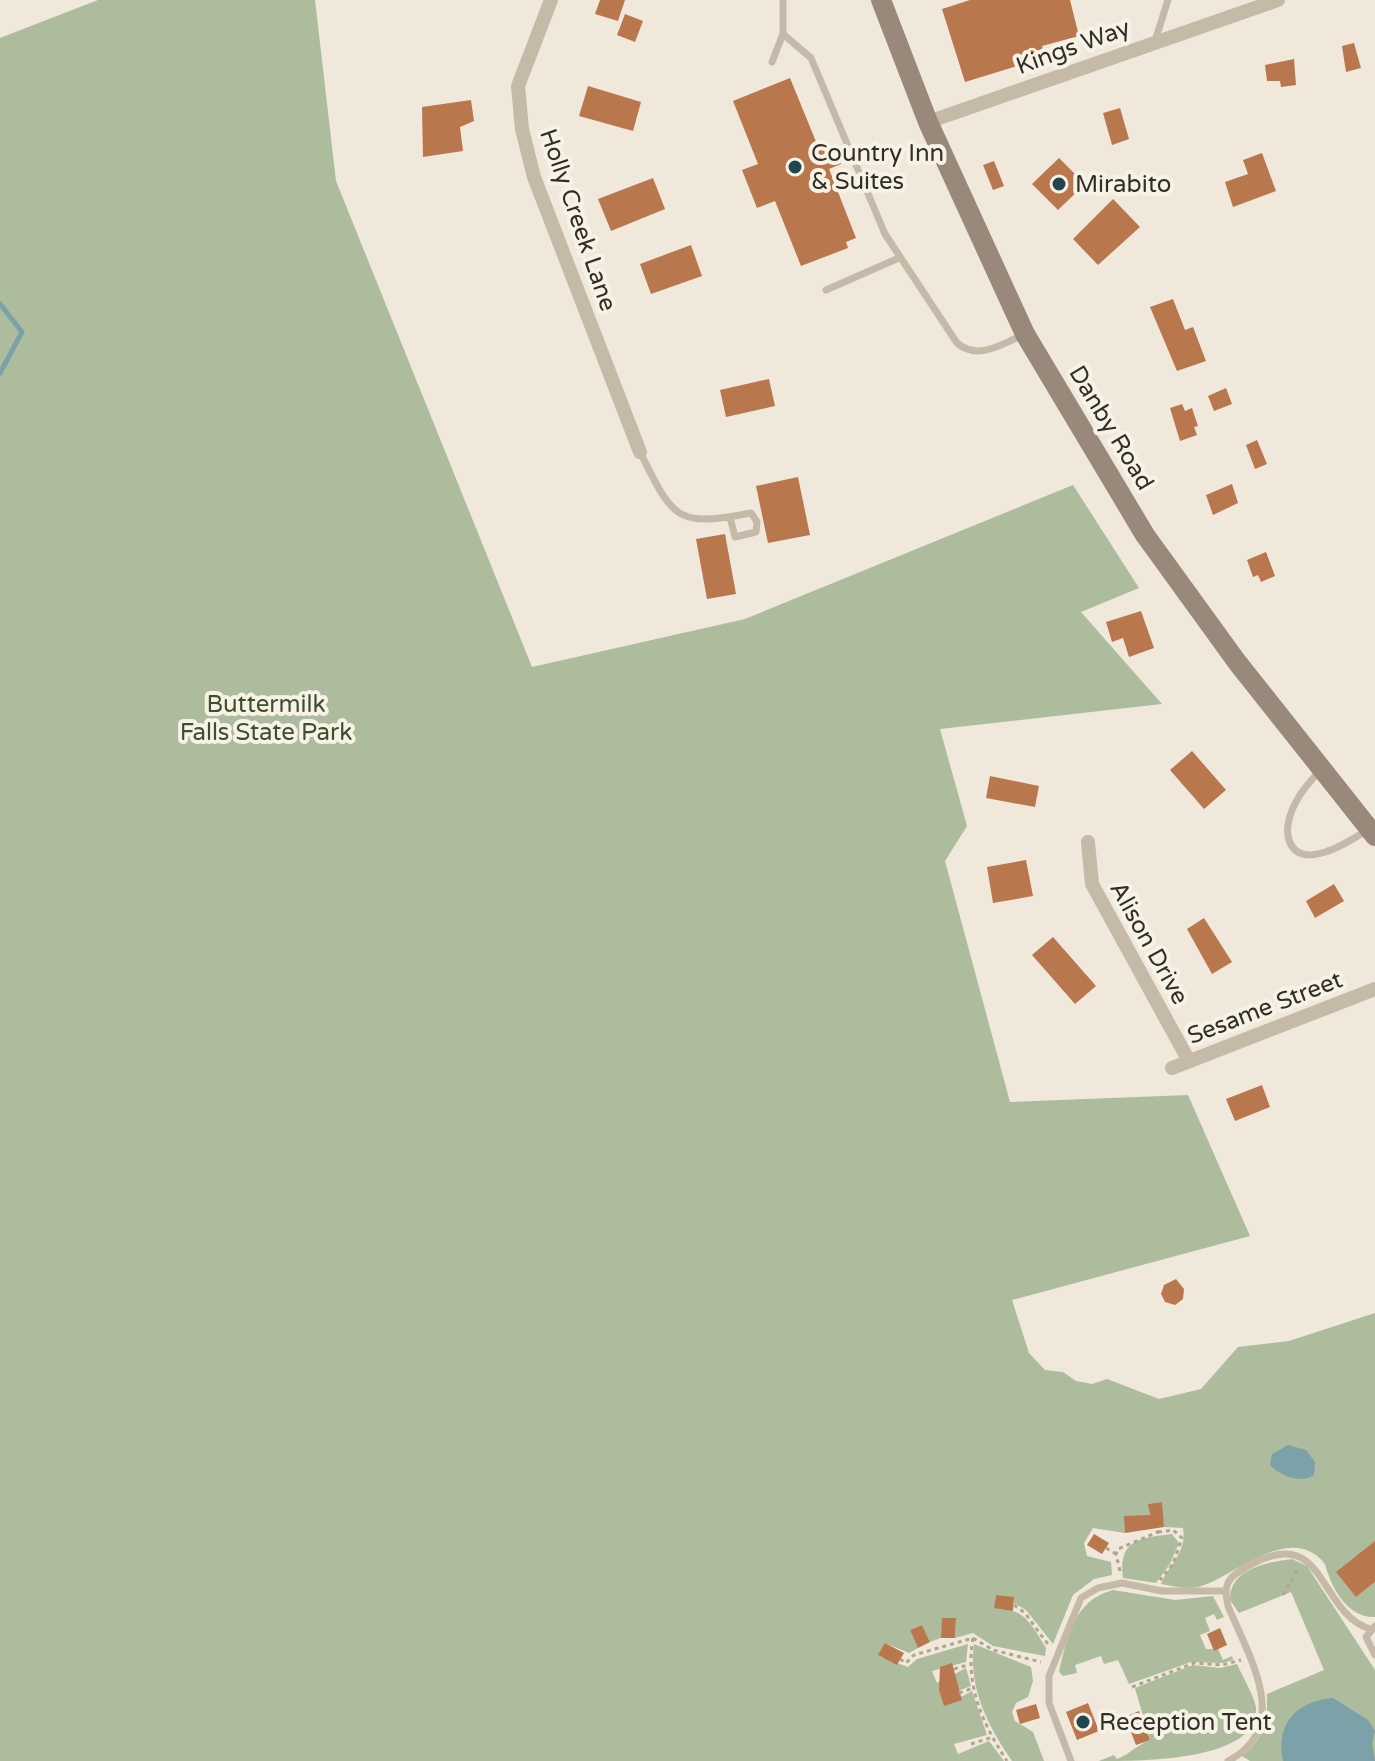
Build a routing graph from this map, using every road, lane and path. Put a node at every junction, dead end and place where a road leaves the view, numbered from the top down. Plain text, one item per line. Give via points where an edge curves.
1 (551, 0) edge
2 (783, 0) edge
3 (881, 0) edge
4 (1168, 0) edge
5 (1278, 0) edge
6 (783, 34) junction
7 (1155, 41) junction
8 (772, 62) dead end
9 (928, 122) junction
10 (899, 258) junction
11 (826, 290) dead end
12 (1025, 334) junction
13 (640, 452) joint
14 (730, 517) dead end
15 (1321, 768) junction
16 (1372, 832) edge
17 (1088, 842) dead end
18 (1375, 989) edge
19 (1189, 1061) junction
20 (1172, 1068) dead end
21 (1301, 1564) dead end
22 (1122, 1583) junction
23 (1157, 1590) junction
24 (1224, 1591) junction
25 (1283, 1595) dead end
26 (1014, 1605) dead end
27 (1372, 1628) edge
28 (949, 1638) dead end
29 (973, 1638) junction
30 (950, 1644) junction
31 (924, 1645) dead end
32 (929, 1651) junction
33 (1375, 1655) edge
34 (1248, 1657) junction
35 (900, 1659) dead end
36 (1054, 1660) junction
37 (968, 1665) junction
38 (954, 1669) dead end
39 (1132, 1687) dead end
40 (973, 1688) junction
41 (959, 1693) dead end
42 (990, 1738) junction
43 (971, 1744) dead end
44 (1007, 1761) edge
45 (1071, 1761) edge
46 (1228, 1761) edge

1 - 13 street, Holly Creek Lane via 518,86 522,129 534,177
2 - 6 lane
3 - 9 main road, Danby Road
4 - 7 lane
5 - 7 street, Kings Way
6 - 8 lane
6 - 10 lane via 811,58
7 - 9 street, Kings Way
9 - 12 main road, Danby Road
10 - 11 lane
10 - 12 lane via 962,347 980,352
12 - 15 main road, Danby Road via 1145,535
13 - 14 lane via 663,499 682,518
15 - 16 main road, Danby Road
15 - 16 lane via 1290,816 1287,832 1297,852 1325,852
17 - 19 street, Alison Drive via 1092,884
18 - 19 street, Sesame Street
19 - 20 street, Sesame Street
21 - 25 path
22 - 23 lane
22 - 23 path via 1111,1551 1132,1538 1173,1530 1182,1538
22 - 36 lane via 1081,1598
23 - 24 lane
24 - 27 lane via 1248,1566 1297,1556 1310,1561 1356,1625
24 - 34 lane
26 - 36 path via 1025,1613
27 - 33 lane via 1366,1637
28 - 30 path
29 - 30 path
29 - 36 path via 993,1650
29 - 37 path
30 - 32 path
31 - 32 path
32 - 35 path via 906,1663
34 - 39 path via 1222,1665 1194,1663
34 - 46 lane via 1264,1697 1257,1734
36 - 45 lane via 1049,1703
37 - 38 path
37 - 40 path
40 - 41 path
40 - 42 path
42 - 43 path
42 - 44 path

